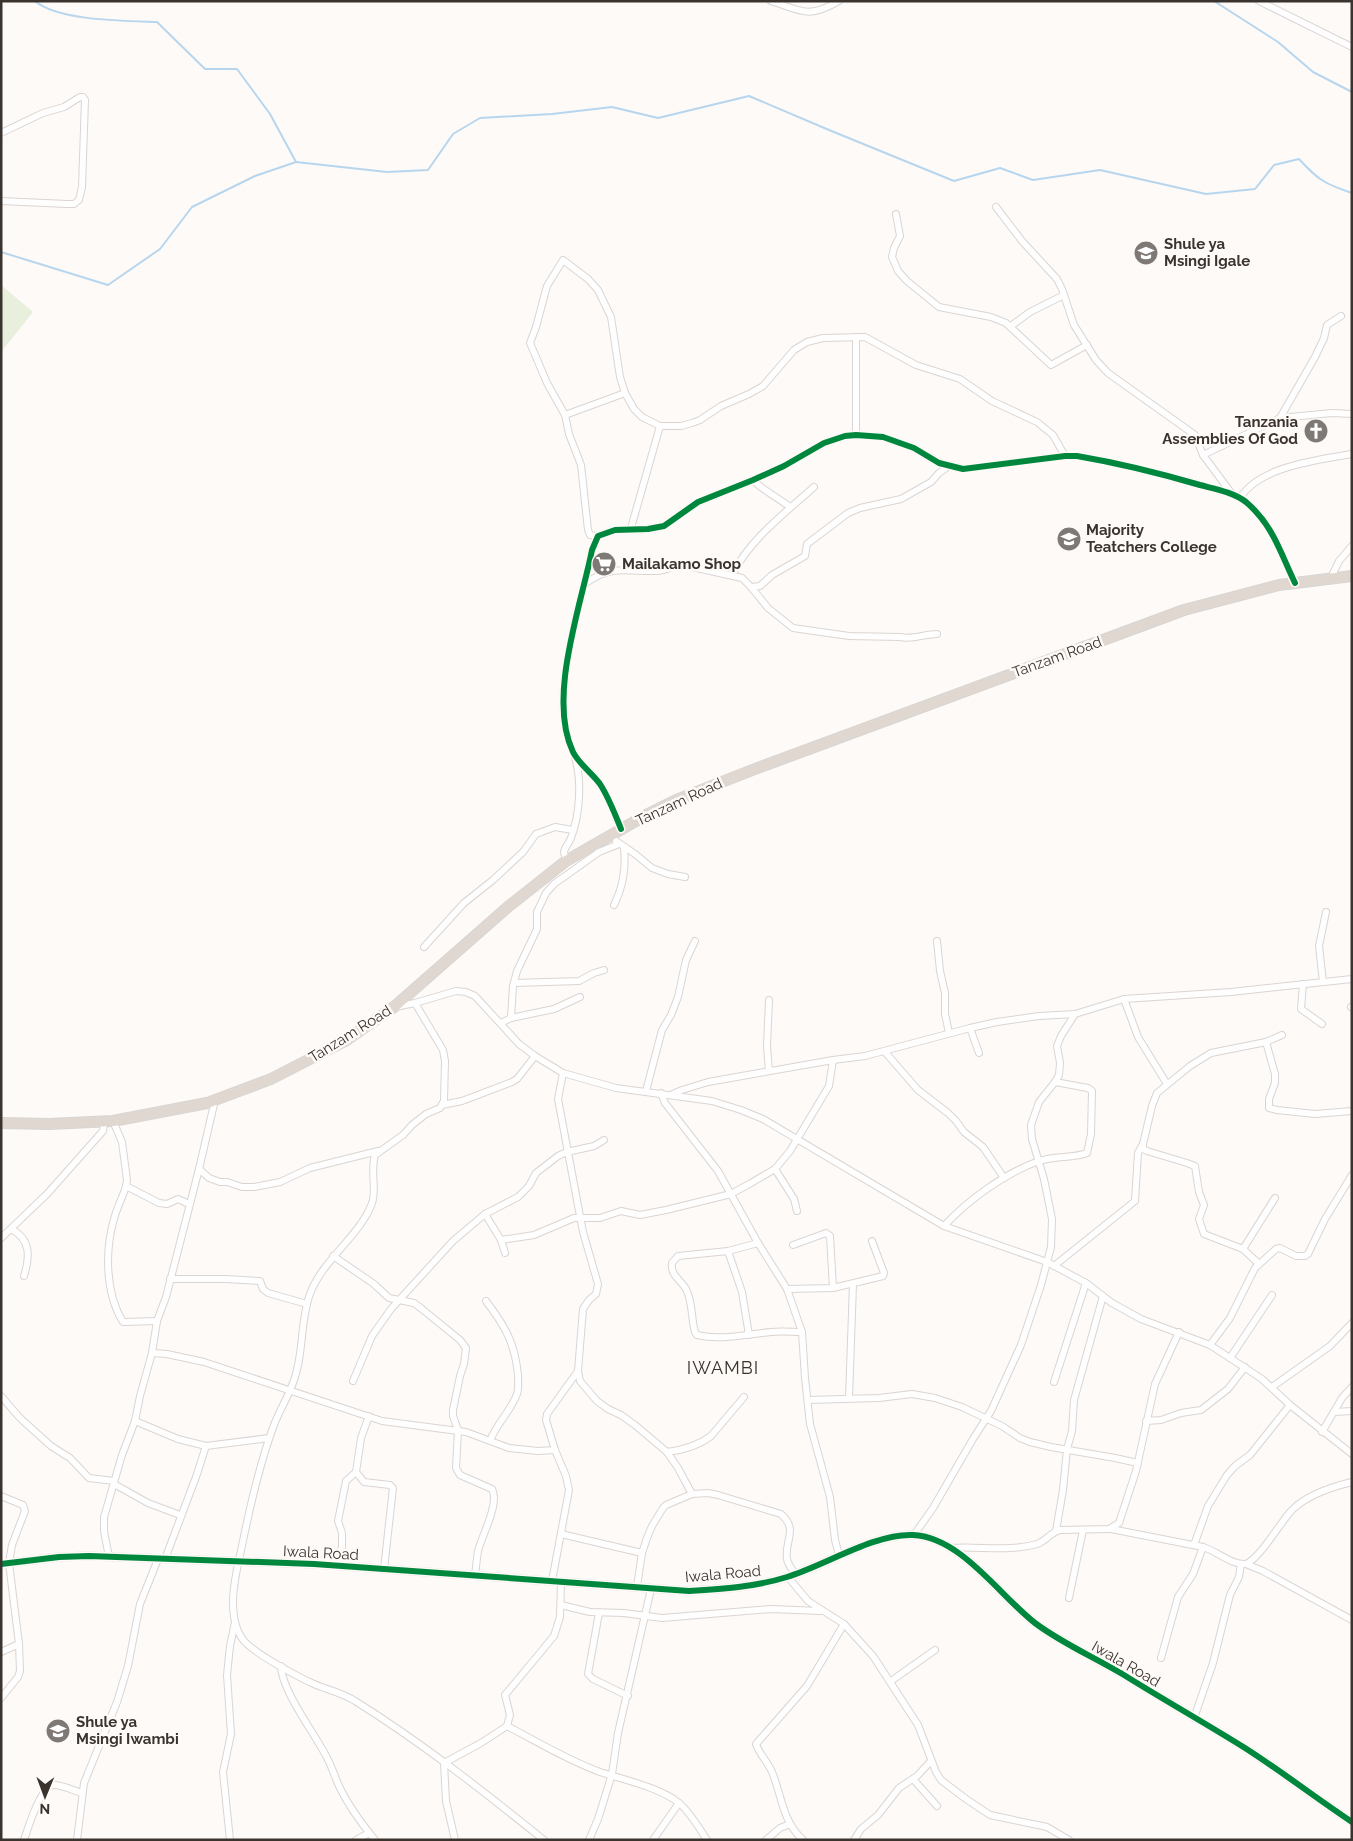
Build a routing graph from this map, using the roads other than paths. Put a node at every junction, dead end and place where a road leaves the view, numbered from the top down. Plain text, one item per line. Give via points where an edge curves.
1 (771, 1) edge
2 (839, 1) edge
3 (1259, 1) edge
4 (1352, 47) edge
5 (1, 133) edge
6 (1, 201) edge
7 (996, 207) dead end
8 (896, 214) dead end
9 (1064, 295) junction
10 (1341, 316) dead end
11 (1011, 326) junction
12 (856, 337) junction
13 (1087, 345) junction
14 (625, 393) junction
15 (1352, 414) edge
16 (565, 415) junction
17 (1280, 418) junction
18 (660, 426) junction
19 (856, 435) junction
20 (1352, 454) edge
21 (1203, 455) junction
22 (1065, 456) junction
23 (949, 466) junction
24 (754, 480) junction
25 (814, 487) dead end
26 (1232, 494) junction
27 (1240, 498) junction
28 (790, 507) junction
29 (631, 528) junction
30 (598, 536) junction
31 (1352, 546) edge
32 (732, 575) junction
33 (1352, 576) edge
34 (1332, 578) junction
35 (1295, 583) junction
36 (585, 584) junction
37 (751, 586) junction
38 (938, 634) dead end
39 (574, 753) junction
40 (621, 829) junction
41 (573, 830) junction
42 (609, 836) junction
43 (621, 846) junction
44 (566, 861) junction
45 (685, 878) dead end
46 (614, 905) dead end
47 (1326, 912) dead end
48 (694, 941) dead end
49 (937, 941) dead end
50 (424, 947) dead end
51 (604, 970) dead end
52 (1352, 979) edge
53 (1323, 982) junction
54 (514, 983) junction
55 (1303, 984) junction
56 (580, 997) dead end
57 (1124, 999) junction
58 (769, 1000) dead end
59 (415, 1003) junction
60 (394, 1007) junction
61 (1075, 1014) junction
62 (511, 1018) junction
63 (501, 1023) junction
64 (1322, 1024) dead end
65 (970, 1028) junction
66 (950, 1033) junction
67 (1282, 1035) dead end
68 (1266, 1042) junction
69 (885, 1052) junction
70 (978, 1053) dead end
71 (535, 1056) junction
72 (832, 1060) junction
73 (769, 1071) junction
74 (563, 1073) junction
75 (1055, 1082) junction
76 (1166, 1084) junction
77 (646, 1091) junction
78 (661, 1093) junction
79 (672, 1095) junction
80 (215, 1100) junction
81 (442, 1105) junction
82 (1352, 1110) edge
83 (110, 1121) junction
84 (1, 1122) edge
85 (797, 1139) junction
86 (604, 1140) dead end
87 (1142, 1144) junction
88 (380, 1151) junction
89 (567, 1152) junction
90 (1038, 1161) junction
91 (199, 1169) junction
92 (775, 1169) junction
93 (1352, 1175) edge
94 (1004, 1178) junction
95 (126, 1186) junction
96 (731, 1194) junction
97 (1275, 1198) dead end
98 (189, 1204) junction
99 (798, 1211) dead end
100 (485, 1214) junction
101 (581, 1218) junction
102 (944, 1226) junction
103 (11, 1229) junction
104 (1, 1238) edge
105 (501, 1240) junction
106 (872, 1241) dead end
107 (758, 1243) junction
108 (792, 1246) dead end
109 (1243, 1249) junction
110 (728, 1251) junction
111 (505, 1253) dead end
112 (333, 1256) junction
113 (1047, 1262) junction
114 (1258, 1263) junction
115 (1054, 1266) junction
116 (24, 1276) dead end
117 (170, 1279) junction
118 (1086, 1283) junction
119 (853, 1284) junction
120 (833, 1288) junction
121 (787, 1289) junction
122 (1272, 1295) dead end
123 (1103, 1296) junction
124 (398, 1301) junction
125 (486, 1301) dead end
126 (307, 1304) junction
127 (157, 1321) junction
128 (1352, 1323) edge
129 (802, 1332) junction
130 (1179, 1332) junction
131 (749, 1335) junction
132 (1210, 1345) junction
133 (152, 1353) junction
134 (1230, 1358) junction
135 (1245, 1367) junction
136 (578, 1371) junction
137 (353, 1381) dead end
138 (1054, 1382) dead end
139 (1272, 1387) junction
140 (1352, 1387) edge
141 (290, 1390) junction
142 (1, 1396) edge
143 (744, 1397) dead end
144 (849, 1398) junction
145 (808, 1400) junction
146 (1290, 1405) junction
147 (1352, 1411) edge
148 (1334, 1412) junction
149 (369, 1416) junction
150 (986, 1419) junction
151 (135, 1420) junction
152 (1146, 1421) junction
153 (458, 1430) junction
154 (1322, 1432) junction
155 (269, 1438) junction
156 (490, 1441) junction
157 (206, 1446) junction
158 (1068, 1449) junction
159 (555, 1450) junction
160 (667, 1452) junction
161 (1352, 1454) edge
162 (1138, 1463) junction
163 (356, 1472) junction
164 (114, 1482) junction
165 (1352, 1482) edge
166 (692, 1494) junction
167 (1, 1496) edge
168 (180, 1515) junction
169 (1109, 1529) junction
170 (1083, 1530) junction
171 (1056, 1531) junction
172 (561, 1534) junction
173 (914, 1535) junction
174 (1194, 1545) junction
175 (1203, 1547) junction
176 (950, 1548) junction
177 (642, 1553) junction
178 (839, 1555) junction
179 (109, 1556) junction
180 (161, 1559) junction
181 (238, 1562) junction
182 (5, 1563) edge
183 (314, 1564) junction
184 (1244, 1564) junction
185 (384, 1569) junction
186 (475, 1575) junction
187 (792, 1575) junction
188 (552, 1581) junction
189 (561, 1582) junction
190 (637, 1586) junction
191 (651, 1589) junction
192 (1069, 1598) dead end
193 (561, 1605) junction
194 (599, 1612) junction
195 (824, 1612) junction
196 (646, 1616) junction
197 (1351, 1620) edge
198 (235, 1621) junction
199 (844, 1624) junction
200 (19, 1644) junction
201 (935, 1650) dead end
202 (1, 1652) edge
203 (1161, 1658) dead end
204 (281, 1666) junction
205 (891, 1681) junction
206 (628, 1696) junction
207 (1, 1698) edge
208 (1194, 1718) junction
209 (507, 1726) junction
210 (931, 1761) junction
211 (444, 1763) junction
212 (612, 1774) junction
213 (913, 1779) junction
214 (82, 1793) junction
215 (679, 1803) junction
216 (937, 1806) dead end
217 (1352, 1822) edge
218 (790, 1824) junction
219 (369, 1833) junction
220 (24, 1840) edge
221 (77, 1840) edge
222 (230, 1840) edge
223 (356, 1840) edge
224 (375, 1840) edge
225 (455, 1840) edge
226 (544, 1840) edge
227 (589, 1840) edge
228 (653, 1840) edge
229 (708, 1840) edge
230 (766, 1840) edge
231 (803, 1840) edge
232 (854, 1840) edge
233 (1069, 1840) edge

1 - 2 street via 814,12
3 - 4 street
5 - 6 street via 80,97 85,100 79,200 74,204
7 - 9 street via 1022,242 1058,279
8 - 11 street via 900,236 892,257 907,281 938,307 991,317
9 - 11 street
9 - 13 street via 1074,325
10 - 17 street via 1326,326 1318,351
11 - 13 street via 1052,365
12 - 18 street via 807,342 794,350 763,386 750,394 721,406 692,424
12 - 19 street
12 - 22 street via 868,338 923,368 948,374 992,401 1032,419 1047,429
13 - 21 street via 1108,373 1195,434
14 - 16 street
14 - 16 street via 610,312 597,288 563,260 547,286 530,342
14 - 18 street via 642,417
15 - 17 street
16 - 30 street via 582,471 588,530 590,535
17 - 21 street
18 - 29 street
19 - 23 street via 883,437 907,444
19 - 24 street via 824,443
20 - 27 street via 1278,470 1254,484
21 - 26 street
22 - 23 street via 973,468
22 - 26 street via 1122,465
23 - 37 street via 932,482 901,499 848,513 807,544 805,556 760,586
24 - 28 street
24 - 29 street via 698,502 664,526
25 - 28 street
26 - 27 street
27 - 35 street via 1272,533
28 - 32 street via 740,559
29 - 30 street via 608,531
30 - 36 street
31 - 34 street via 1339,561
32 - 36 street via 679,565 657,571 609,571
32 - 37 street
33 - 34 highway, Tanzam Road
34 - 35 highway, Tanzam Road
35 - 40 highway, Tanzam Road via 1184,610 676,800
36 - 39 street via 565,674 565,716
37 - 38 street via 768,608 793,628 849,636 907,639
39 - 40 street via 603,788
39 - 41 street via 579,793
40 - 42 highway, Tanzam Road
41 - 44 street via 564,852
41 - 50 street via 555,827 536,834 526,849 464,903
42 - 43 street
42 - 44 highway, Tanzam Road
43 - 45 street via 652,868
43 - 46 street via 623,877
43 - 54 street via 599,852 546,892 537,912 537,929 520,962
44 - 60 highway, Tanzam Road via 509,906
47 - 53 street via 1319,946
48 - 77 street via 678,996 662,1030
49 - 66 street
51 - 54 street via 579,981
52 - 53 street
53 - 55 street
54 - 62 street
55 - 57 street
55 - 64 street via 1301,1009
56 - 62 street via 554,1009
57 - 61 street
57 - 76 street via 1138,1037
58 - 73 street
59 - 60 street
59 - 63 street via 456,991 466,992 475,996
59 - 81 street via 443,1050
60 - 80 highway, Tanzam Road via 345,1041 297,1067
61 - 65 street via 1039,1016
61 - 75 street via 1057,1046 1060,1069
62 - 63 street
63 - 71 street
65 - 66 street
65 - 70 street
66 - 69 street
67 - 68 street
68 - 76 street via 1203,1057
68 - 82 street via 1275,1074 1269,1108 1315,1114
69 - 72 street
69 - 94 street via 918,1090 983,1147
71 - 74 street
71 - 81 street via 522,1075 512,1082
72 - 73 street
72 - 85 street via 829,1086
73 - 79 street via 708,1082
74 - 77 street via 616,1088
74 - 89 street via 558,1096
75 - 90 street via 1039,1102 1032,1119 1030,1132
75 - 90 street via 1092,1091 1089,1149 1084,1154
76 - 87 street via 1154,1099
77 - 78 street
78 - 79 street
78 - 96 street via 662,1099 718,1171
79 - 85 street via 712,1101 741,1110
80 - 83 highway, Tanzam Road
80 - 91 street
81 - 88 street
83 - 84 highway, Tanzam Road
83 - 95 street via 122,1142
83 - 103 street via 104,1124 103,1131 53,1187
85 - 92 street
85 - 102 street
86 - 89 street via 582,1150
87 - 109 street via 1147,1152 1195,1166 1204,1205 1199,1216 1202,1231 1208,1237
87 - 115 street via 1138,1153 1135,1201
88 - 91 street via 310,1168 280,1182 254,1187 220,1182
88 - 112 street via 373,1159 374,1198 370,1208
89 - 100 street via 536,1173 518,1197
89 - 101 street
90 - 94 street
90 - 113 street via 1052,1218
91 - 98 street
92 - 96 street
92 - 99 street
93 - 114 street via 1308,1254 1296,1256 1280,1248
94 - 102 street via 964,1206
95 - 98 street via 159,1204 178,1199
95 - 127 street via 112,1225 111,1289 122,1322
96 - 101 street via 645,1215 621,1211 600,1218
96 - 107 street
97 - 109 street
98 - 117 street
100 - 105 street
100 - 124 street via 454,1241
101 - 105 street via 524,1238
101 - 136 street via 598,1284 596,1294 583,1309
102 - 113 street
103 - 104 street
103 - 116 street via 22,1236 27,1246
105 - 111 street
106 - 119 street via 884,1275
107 - 110 street
107 - 121 street
108 - 120 street via 826,1233 830,1236
109 - 114 street
110 - 131 street via 742,1292
110 - 131 street via 678,1256 672,1263 672,1269 686,1289 697,1335
112 - 124 street via 389,1298
112 - 126 street via 310,1293
113 - 115 street
113 - 150 street via 1021,1345
114 - 132 street via 1230,1318
115 - 118 street
117 - 126 street via 260,1281 268,1293
117 - 127 street
118 - 123 street
118 - 138 street
119 - 120 street
119 - 144 street
120 - 121 street
121 - 129 street
122 - 134 street
123 - 130 street via 1141,1319
123 - 158 street via 1074,1400
124 - 137 street via 372,1336
124 - 153 street via 414,1303 466,1348 453,1410
125 - 156 street via 513,1343 518,1385 518,1393
126 - 141 street via 298,1366
127 - 133 street
128 - 139 street via 1330,1346
129 - 131 street
129 - 145 street
130 - 132 street
130 - 152 street via 1155,1384
132 - 134 street
133 - 141 street via 204,1362
133 - 151 street
134 - 135 street
135 - 139 street
135 - 152 street via 1228,1390 1200,1410
136 - 159 street via 547,1414 547,1426
136 - 160 street via 580,1381 597,1401 635,1425
139 - 146 street
140 - 148 street
141 - 149 street
141 - 155 street
142 - 164 street via 20,1418 70,1458 89,1478
143 - 160 street via 705,1441
144 - 145 street
144 - 150 street via 912,1394 949,1401
145 - 178 street via 811,1431 830,1497
146 - 154 street
146 - 174 street via 1250,1455 1228,1475 1211,1500
147 - 148 street
148 - 154 street
149 - 153 street via 382,1421
149 - 163 street
150 - 158 street via 1030,1442
150 - 173 street
151 - 157 street via 178,1440
151 - 164 street
152 - 162 street
153 - 156 street
153 - 186 street via 458,1473 494,1492 492,1511 478,1550
154 - 161 street
155 - 157 street
155 - 181 street
156 - 159 street via 510,1448
157 - 168 street
158 - 162 street
158 - 171 street
159 - 172 street via 569,1490
160 - 166 street
162 - 169 street via 1120,1520 1117,1526
163 - 183 street via 346,1481 338,1520 342,1548 336,1555
163 - 185 street via 364,1482 393,1488
164 - 168 street via 148,1503
164 - 179 street via 104,1517
165 - 184 street via 1299,1504 1258,1553
166 - 177 street via 663,1508
166 - 187 street via 718,1495 786,1518 790,1526 787,1557
167 - 182 street via 20,1503 25,1511
168 - 180 street
169 - 170 street
169 - 174 street
170 - 171 street
170 - 192 street
171 - 176 street via 1044,1541 1029,1545
172 - 177 street
172 - 188 street
173 - 176 street, Iwala Road
173 - 178 street, Iwala Road via 880,1541
174 - 175 street
175 - 184 street
175 - 203 street via 1189,1582 1178,1597
176 - 208 street, Iwala Road via 961,1554 1017,1608 1050,1634
177 - 190 street
178 - 187 street, Iwala Road
179 - 180 street, Iwala Road
179 - 182 street, Iwala Road
180 - 181 street, Iwala Road
180 - 214 street via 140,1604 117,1702
181 - 183 street, Iwala Road
181 - 198 street via 233,1603
182 - 200 street
183 - 185 street, Iwala Road
184 - 197 street via 1263,1570
184 - 208 street via 1230,1595 1214,1663
185 - 186 street, Iwala Road
186 - 188 street, Iwala Road
187 - 191 street, Iwala Road via 730,1588
187 - 195 street via 808,1601
188 - 189 street, Iwala Road
189 - 190 street, Iwala Road
189 - 193 street
190 - 191 street, Iwala Road
191 - 196 street
193 - 194 street
193 - 209 street via 554,1636 506,1693 510,1715
194 - 196 street
194 - 206 street via 588,1674
195 - 196 street via 771,1609 662,1618
195 - 199 street
196 - 206 street
198 - 204 street via 244,1642
198 - 222 street via 227,1675 231,1734 224,1772
199 - 205 street
199 - 218 street via 807,1686 756,1744 772,1771
200 - 202 street
200 - 207 street via 20,1671
201 - 205 street
204 - 211 street via 355,1701
204 - 219 street via 294,1701 325,1754 340,1789
205 - 210 street via 918,1725
206 - 212 street
208 - 217 street, Iwala Road via 1261,1759
209 - 211 street
209 - 212 street via 548,1749
210 - 213 street
210 - 233 street via 942,1780 990,1815 1048,1827
211 - 225 street via 446,1802
211 - 226 street via 486,1792
212 - 215 street
212 - 227 street
213 - 216 street
213 - 232 street via 899,1788
214 - 220 street via 56,1785 49,1787 43,1793
214 - 221 street
215 - 228 street
215 - 229 street
218 - 230 street
218 - 231 street
219 - 223 street
219 - 224 street

